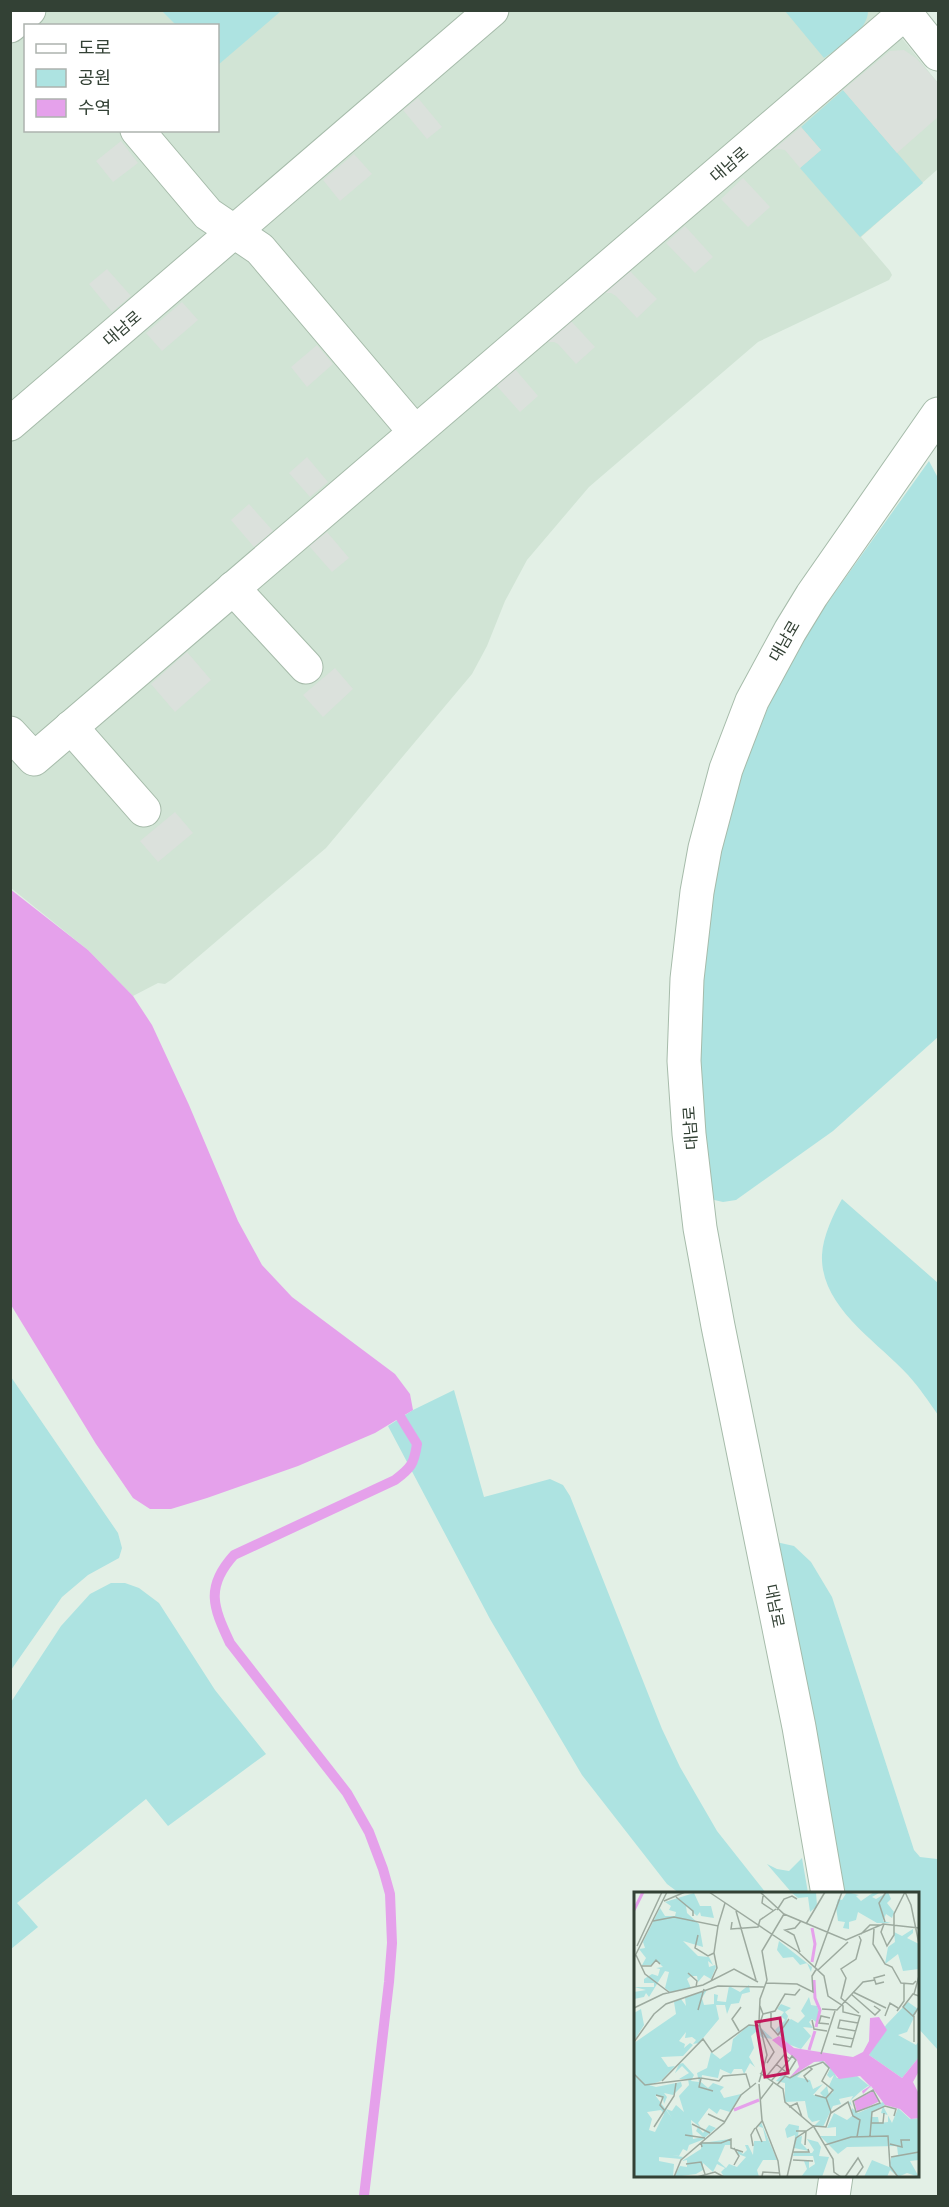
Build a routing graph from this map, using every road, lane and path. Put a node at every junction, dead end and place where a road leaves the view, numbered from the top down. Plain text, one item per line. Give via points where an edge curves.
1 (29, 10) edge
2 (34, 10) edge
3 (492, 10) edge
4 (904, 12) edge
5 (44, 24) edge
6 (10, 26) edge
7 (939, 54) edge
8 (139, 132) edge
9 (234, 232) junction
10 (939, 414) edge
11 (10, 424) edge
12 (415, 432) junction
13 (233, 588) junction
14 (306, 667) dead end
15 (71, 727) junction
16 (10, 733) edge
17 (144, 810) dead end
18 (828, 1892) edge
19 (836, 2177) edge
20 (833, 2196) edge

1 - 6 street
2 - 5 street
3 - 9 street, 대남로
4 - 7 street, 대남로
4 - 12 street, 대남로
8 - 9 street via 208,214
9 - 11 street, 대남로
9 - 12 street via 260,249
10 - 18 street, 대남로 via 812,595 752,701 726,769 708,837 687,979 684,1061 700,1228
12 - 13 street, 대남로
13 - 14 street
13 - 15 street, 대남로
15 - 16 street, 대남로 via 34,759
15 - 17 street
19 - 20 street

